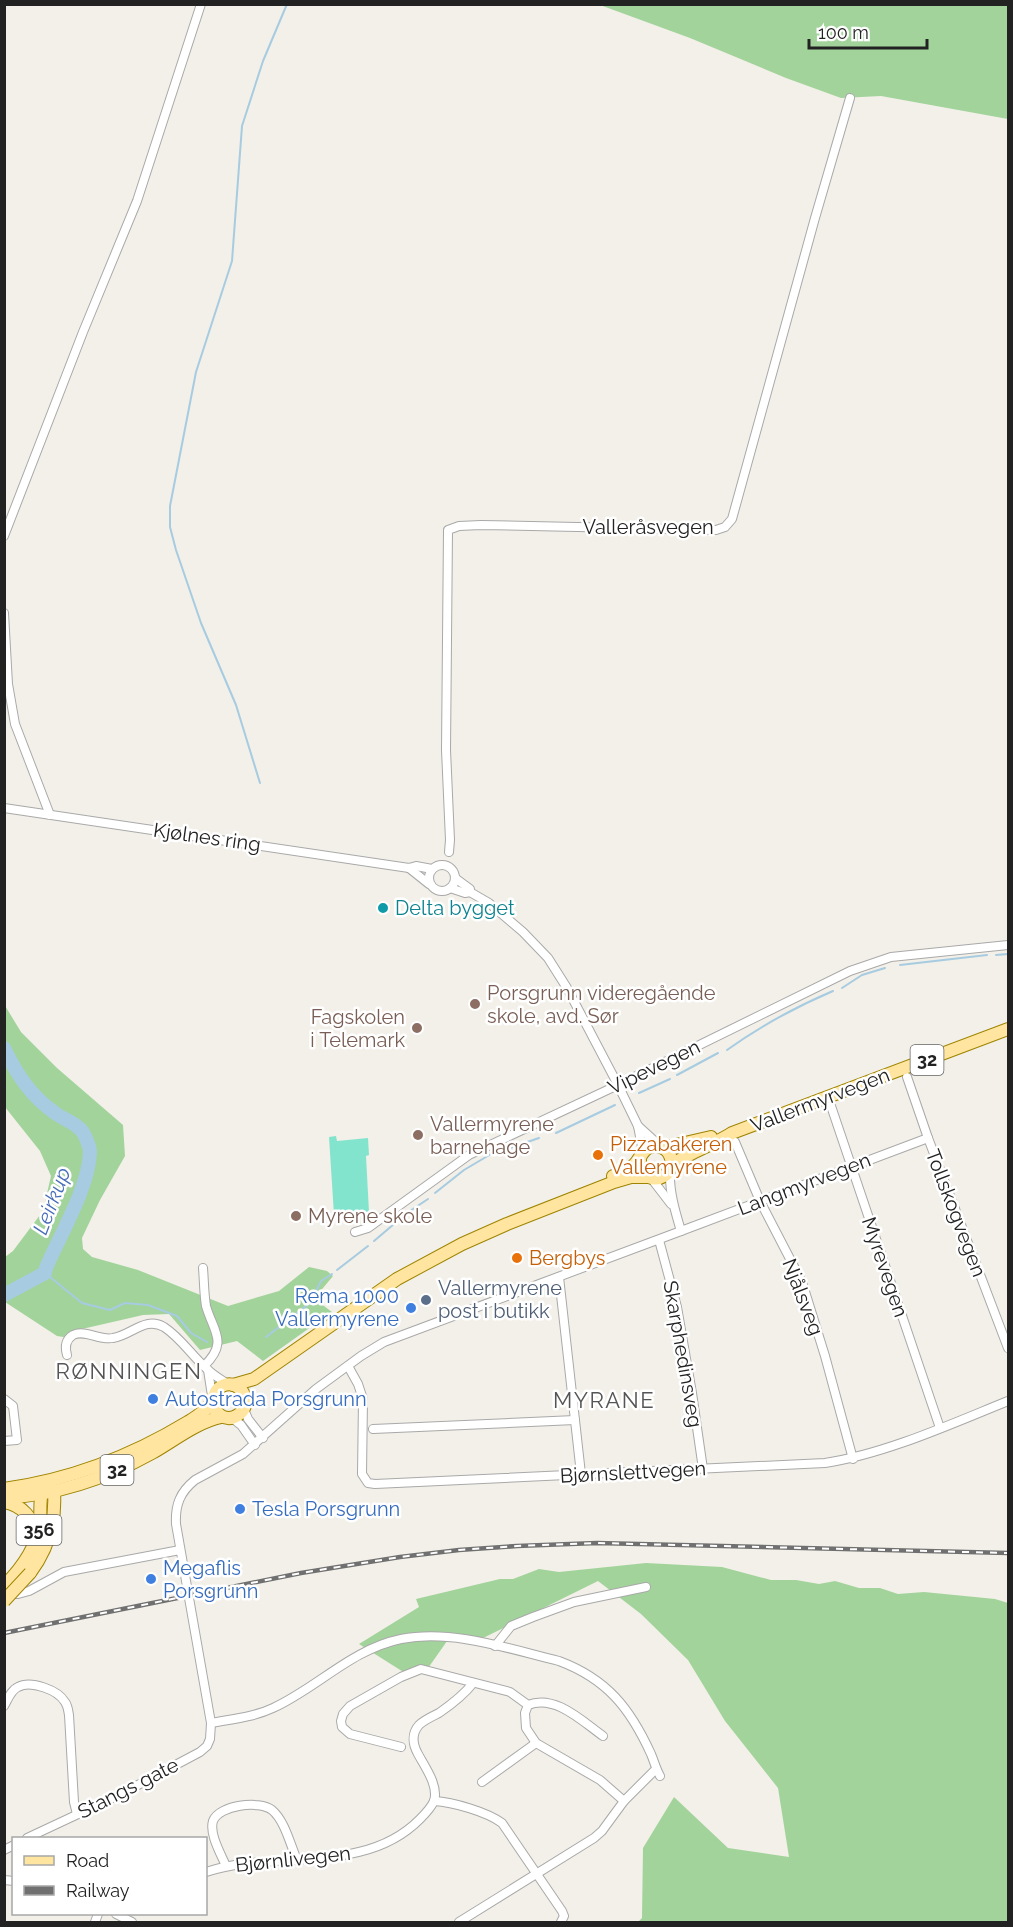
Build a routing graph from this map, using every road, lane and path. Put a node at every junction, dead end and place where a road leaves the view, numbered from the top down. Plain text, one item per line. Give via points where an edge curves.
1 (201, 4) edge
2 (850, 98) dead end
3 (4, 536) edge
4 (4, 613) edge
5 (4, 808) edge
6 (50, 815) junction
7 (449, 852) dead end
8 (409, 868) junction
9 (432, 868) junction
10 (455, 878) junction
11 (429, 884) junction
12 (450, 888) junction
13 (470, 892) junction
14 (1008, 945) edge
15 (1008, 1029) edge
16 (907, 1077) dead end
17 (618, 1085) junction
18 (831, 1106) dead end
19 (638, 1126) junction
20 (734, 1138) junction
21 (928, 1138) junction
22 (661, 1147) junction
23 (642, 1155) junction
24 (851, 1166) junction
25 (671, 1168) junction
26 (650, 1177) junction
27 (760, 1201) junction
28 (673, 1207) junction
29 (507, 1224) junction
30 (681, 1231) junction
31 (355, 1232) dead end
32 (659, 1240) junction
33 (422, 1266) junction
34 (203, 1268) dead end
35 (559, 1277) junction
36 (1008, 1348) edge
37 (67, 1355) dead end
38 (348, 1366) junction
39 (206, 1368) junction
40 (231, 1385) junction
41 (4, 1399) edge
42 (212, 1399) junction
43 (1008, 1401) edge
44 (245, 1405) junction
45 (227, 1417) junction
46 (575, 1420) junction
47 (940, 1428) junction
48 (373, 1429) dead end
49 (263, 1438) junction
50 (4, 1441) edge
51 (255, 1444) junction
52 (853, 1459) junction
53 (703, 1469) junction
54 (581, 1474) junction
55 (50, 1487) junction
56 (4, 1489) edge
57 (41, 1495) junction
58 (4, 1500) edge
59 (35, 1545) junction
60 (180, 1550) junction
61 (4, 1586) edge
62 (646, 1587) dead end
63 (4, 1594) edge
64 (4, 1601) edge
65 (495, 1646) junction
66 (473, 1683) junction
67 (528, 1705) junction
68 (4, 1706) edge
69 (211, 1723) junction
70 (603, 1736) dead end
71 (536, 1743) junction
72 (401, 1747) dead end
73 (482, 1782) dead end
74 (434, 1800) junction
75 (624, 1801) junction
76 (77, 1814) junction
77 (31, 1837) edge
78 (297, 1860) junction
79 (226, 1866) junction
80 (207, 1872) edge
81 (536, 1874) junction
82 (118, 1915) edge
83 (132, 1923) edge
84 (459, 1923) edge
85 (561, 1923) edge

1 - 3 street via 137,201
2 - 7 street, Valleråsvegen via 732,519 725,527 716,530 459,525 448,530
4 - 6 street via 8,684 15,724
5 - 6 street, Kjølnes ring
6 - 8 street, Kjølnes ring
8 - 9 street, Kjølnes ring
8 - 11 street, Kjølnes ring
9 - 10 street via 446,866
9 - 11 street
10 - 12 street
10 - 13 street
11 - 12 street via 441,891
12 - 13 street
13 - 17 street via 489,903 548,958
14 - 17 street, Vipevegen via 891,957 862,966
15 - 20 main road, Vallermyrvegen / 32
16 - 21 street, Tollskogvegen
17 - 19 street
17 - 31 street, Vipevegen via 469,1155 368,1228
18 - 24 street, Myrevegen
19 - 22 street
19 - 23 street
20 - 22 main road, Vallermyrvegen / 32
20 - 25 main road, Vallermyrvegen / 32 via 687,1155
20 - 27 street, Njålsveg
21 - 24 street, Langmyrvegen
21 - 36 street, Tollskogvegen
22 - 23 main road, 32 via 649,1148
22 - 25 main road via 670,1155
23 - 26 main road via 641,1169
23 - 29 main road, 32 via 620,1173
24 - 27 street, Langmyrvegen
24 - 47 street, Myrevegen
25 - 26 main road, 32 via 662,1177
25 - 28 street
26 - 28 street
26 - 29 main road, 32 via 623,1179
27 - 30 street, Langmyrvegen
27 - 52 street, Njålsveg via 802,1282
28 - 30 street
29 - 33 main road, 32
30 - 32 street, Langmyrvegen
32 - 35 street, Langmyrvegen
32 - 53 street, Skarphedinsveg via 677,1307
33 - 40 main road, 32 via 397,1279 254,1379
33 - 44 main road, 32 via 269,1377 254,1389
34 - 39 street via 206,1304 218,1336
35 - 38 street, Langmyrvegen via 384,1342
35 - 46 street
37 - 39 street via 67,1341 74,1335 114,1338 153,1323 163,1326
38 - 49 street, Langmyrvegen via 305,1398
38 - 54 street, Bjørnslettvegen via 363,1399 362,1474 368,1482
39 - 40 street
39 - 42 street
40 - 42 main road, 32 via 219,1388
40 - 44 main road via 242,1391
41 - 50 street via 13,1406 17,1440
42 - 45 main road via 213,1408
42 - 55 main road, 32 via 192,1419 134,1451
43 - 47 street, Bjørnslettvegen
44 - 45 main road, 32 via 239,1415
44 - 49 street via 248,1419
45 - 51 street via 241,1425
45 - 55 main road, 32 via 206,1421 123,1467
46 - 48 street
46 - 54 street
47 - 52 street, Bjørnslettvegen
49 - 51 street, Langmyrvegen
51 - 60 street, Langmyrvegen via 182,1492 176,1513
52 - 53 street, Bjørnslettvegen
53 - 54 street, Bjørnslettvegen
55 - 56 main road, 32
55 - 57 main road, 32
55 - 64 main road, 356, bridge via 55,1506 50,1538 30,1574
57 - 58 main road, 32
57 - 59 main road, 356
58 - 59 main road, 32 via 28,1516
59 - 61 main road, 356
60 - 63 street via 64,1572 29,1591
60 - 69 street
62 - 65 street via 574,1602 533,1617 511,1626
65 - 69 street via 433,1637 390,1642 357,1656 272,1709
65 - 75 street via 573,1667 597,1680 626,1707 658,1772
66 - 67 street via 510,1692
66 - 72 street via 421,1670 362,1698 343,1714 342,1726 350,1734
66 - 74 street via 464,1694 419,1724 414,1735 414,1746 432,1781
67 - 70 street via 545,1701 558,1706
67 - 71 street via 526,1728
68 - 76 street via 13,1691 24,1685 53,1692 66,1703
69 - 76 street, Stangs gate via 210,1739 200,1752
71 - 73 street
71 - 75 street via 600,1780
74 - 78 street, Bjørnlivegen via 414,1824 372,1849
74 - 81 street via 497,1819
75 - 81 street via 594,1838
76 - 77 street, Stangs gate
78 - 79 street, Bjørnlivegen
78 - 79 street via 280,1819 260,1805 244,1805 222,1810 213,1820
79 - 80 street, Bjørnlivegen
81 - 84 street
81 - 85 street via 562,1911
82 - 83 street

